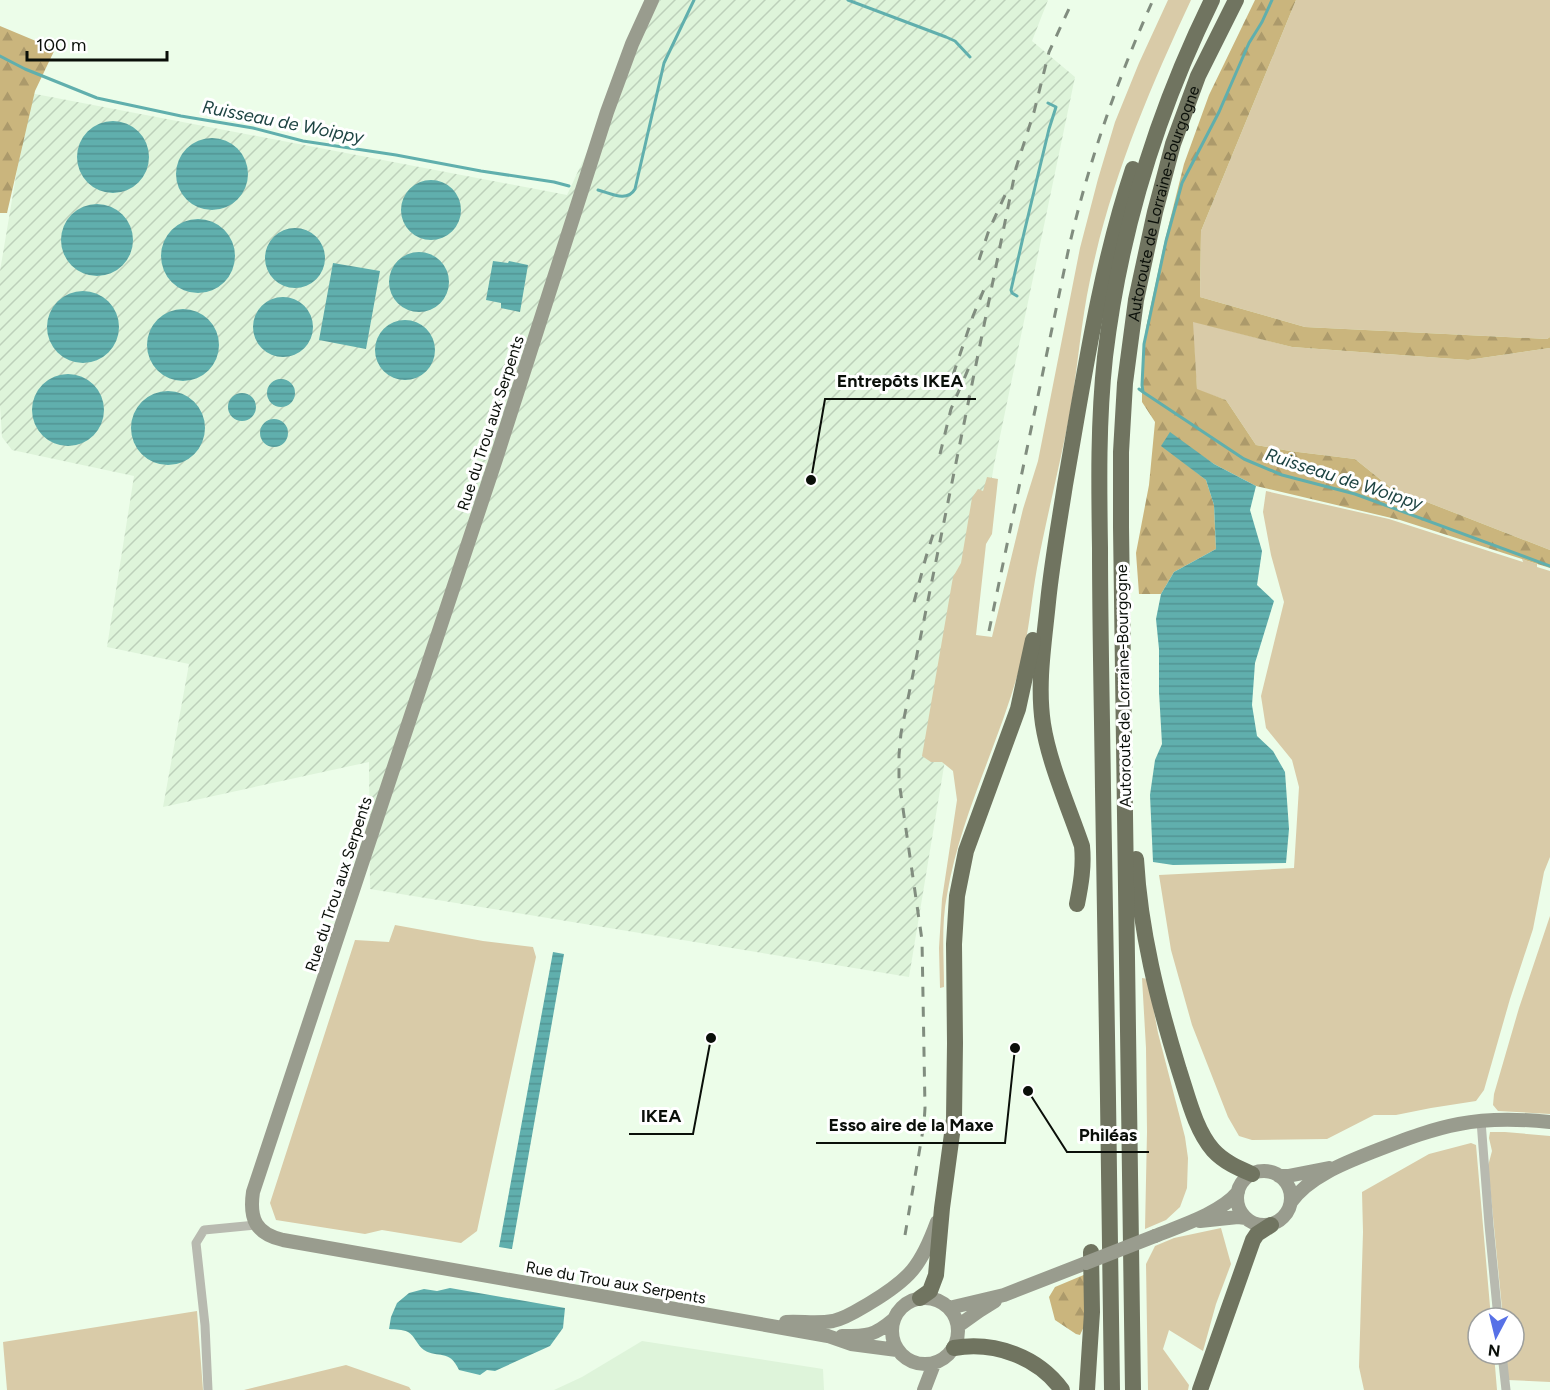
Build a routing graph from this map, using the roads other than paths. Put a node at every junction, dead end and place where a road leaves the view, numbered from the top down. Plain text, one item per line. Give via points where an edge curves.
1 (652, 0) edge
2 (1212, 0) edge
3 (1236, 0) edge
4 (1166, 104) junction
5 (1050, 578) junction
6 (1126, 830) junction
7 (1077, 904) dead end
8 (1481, 1121) junction
9 (1550, 1122) edge
10 (1340, 1166) junction
11 (1252, 1174) junction
12 (1279, 1176) junction
13 (1238, 1192) junction
14 (1291, 1202) junction
15 (942, 1208) junction
16 (1246, 1218) junction
17 (1192, 1221) junction
18 (256, 1225) junction
19 (1271, 1225) junction
20 (1088, 1258) junction
21 (1004, 1295) junction
22 (920, 1298) junction
23 (1497, 1306) edge
24 (949, 1308) junction
25 (894, 1319) junction
26 (757, 1324) junction
27 (958, 1326) junction
28 (828, 1336) junction
29 (954, 1348) junction
30 (897, 1350) junction
31 (918, 1364) junction
32 (934, 1364) junction
33 (1503, 1366) edge
34 (208, 1390) edge
35 (923, 1390) edge
36 (1062, 1390) edge
37 (1087, 1390) edge
38 (1112, 1390) edge
39 (1133, 1390) edge
40 (1200, 1390) edge
41 (1506, 1390) edge

1 - 18 street, Rue du Trou aux Serpents via 607,112 253,1192
2 - 4 highway, Autoroute de Lorraine-Bourgogne
3 - 6 highway, Autoroute de Lorraine-Bourgogne via 1198,76 1173,144 1136,300 1125,383 1121,527
4 - 5 highway via 1149,130 1117,218 1092,327
4 - 38 highway, Autoroute de Lorraine-Bourgogne via 1144,170 1120,265 1101,411
5 - 7 highway via 1040,665 1042,723 1082,846
5 - 15 highway via 1018,709 966,851 957,896 954,1111
6 - 11 highway via 1135,844 1153,977 1197,1122 1219,1156
6 - 39 highway, Autoroute de Lorraine-Bourgogne
8 - 9 street
8 - 10 street via 1404,1140
8 - 23 street
10 - 12 street
10 - 14 street via 1309,1184
11 - 12 street via 1270,1172
11 - 13 street
12 - 14 street via 1289,1188
13 - 16 street via 1240,1211
13 - 17 street via 1231,1201
14 - 19 street via 1284,1217
15 - 22 highway via 936,1275 930,1291
15 - 26 street via 918,1263 892,1290 835,1321
16 - 17 street
16 - 19 street
17 - 20 street, bridge
18 - 26 street, Rue du Trou aux Serpents via 271,1238
18 - 34 street via 204,1230 196,1243
19 - 40 highway via 1253,1240
20 - 21 street
20 - 37 highway via 1092,1312
21 - 24 street
21 - 27 street
22 - 24 street via 931,1298
22 - 25 street via 904,1305
24 - 27 street
25 - 28 street, Rue du Trou aux Serpents via 870,1335
25 - 30 street via 892,1335
26 - 28 street, Rue du Trou aux Serpents
27 - 29 street
28 - 30 street, Rue du Trou aux Serpents via 851,1344
29 - 32 street
29 - 36 highway via 984,1347 1018,1355 1047,1372
30 - 31 street
31 - 32 street
31 - 35 street
32 - 35 street
33 - 41 street

